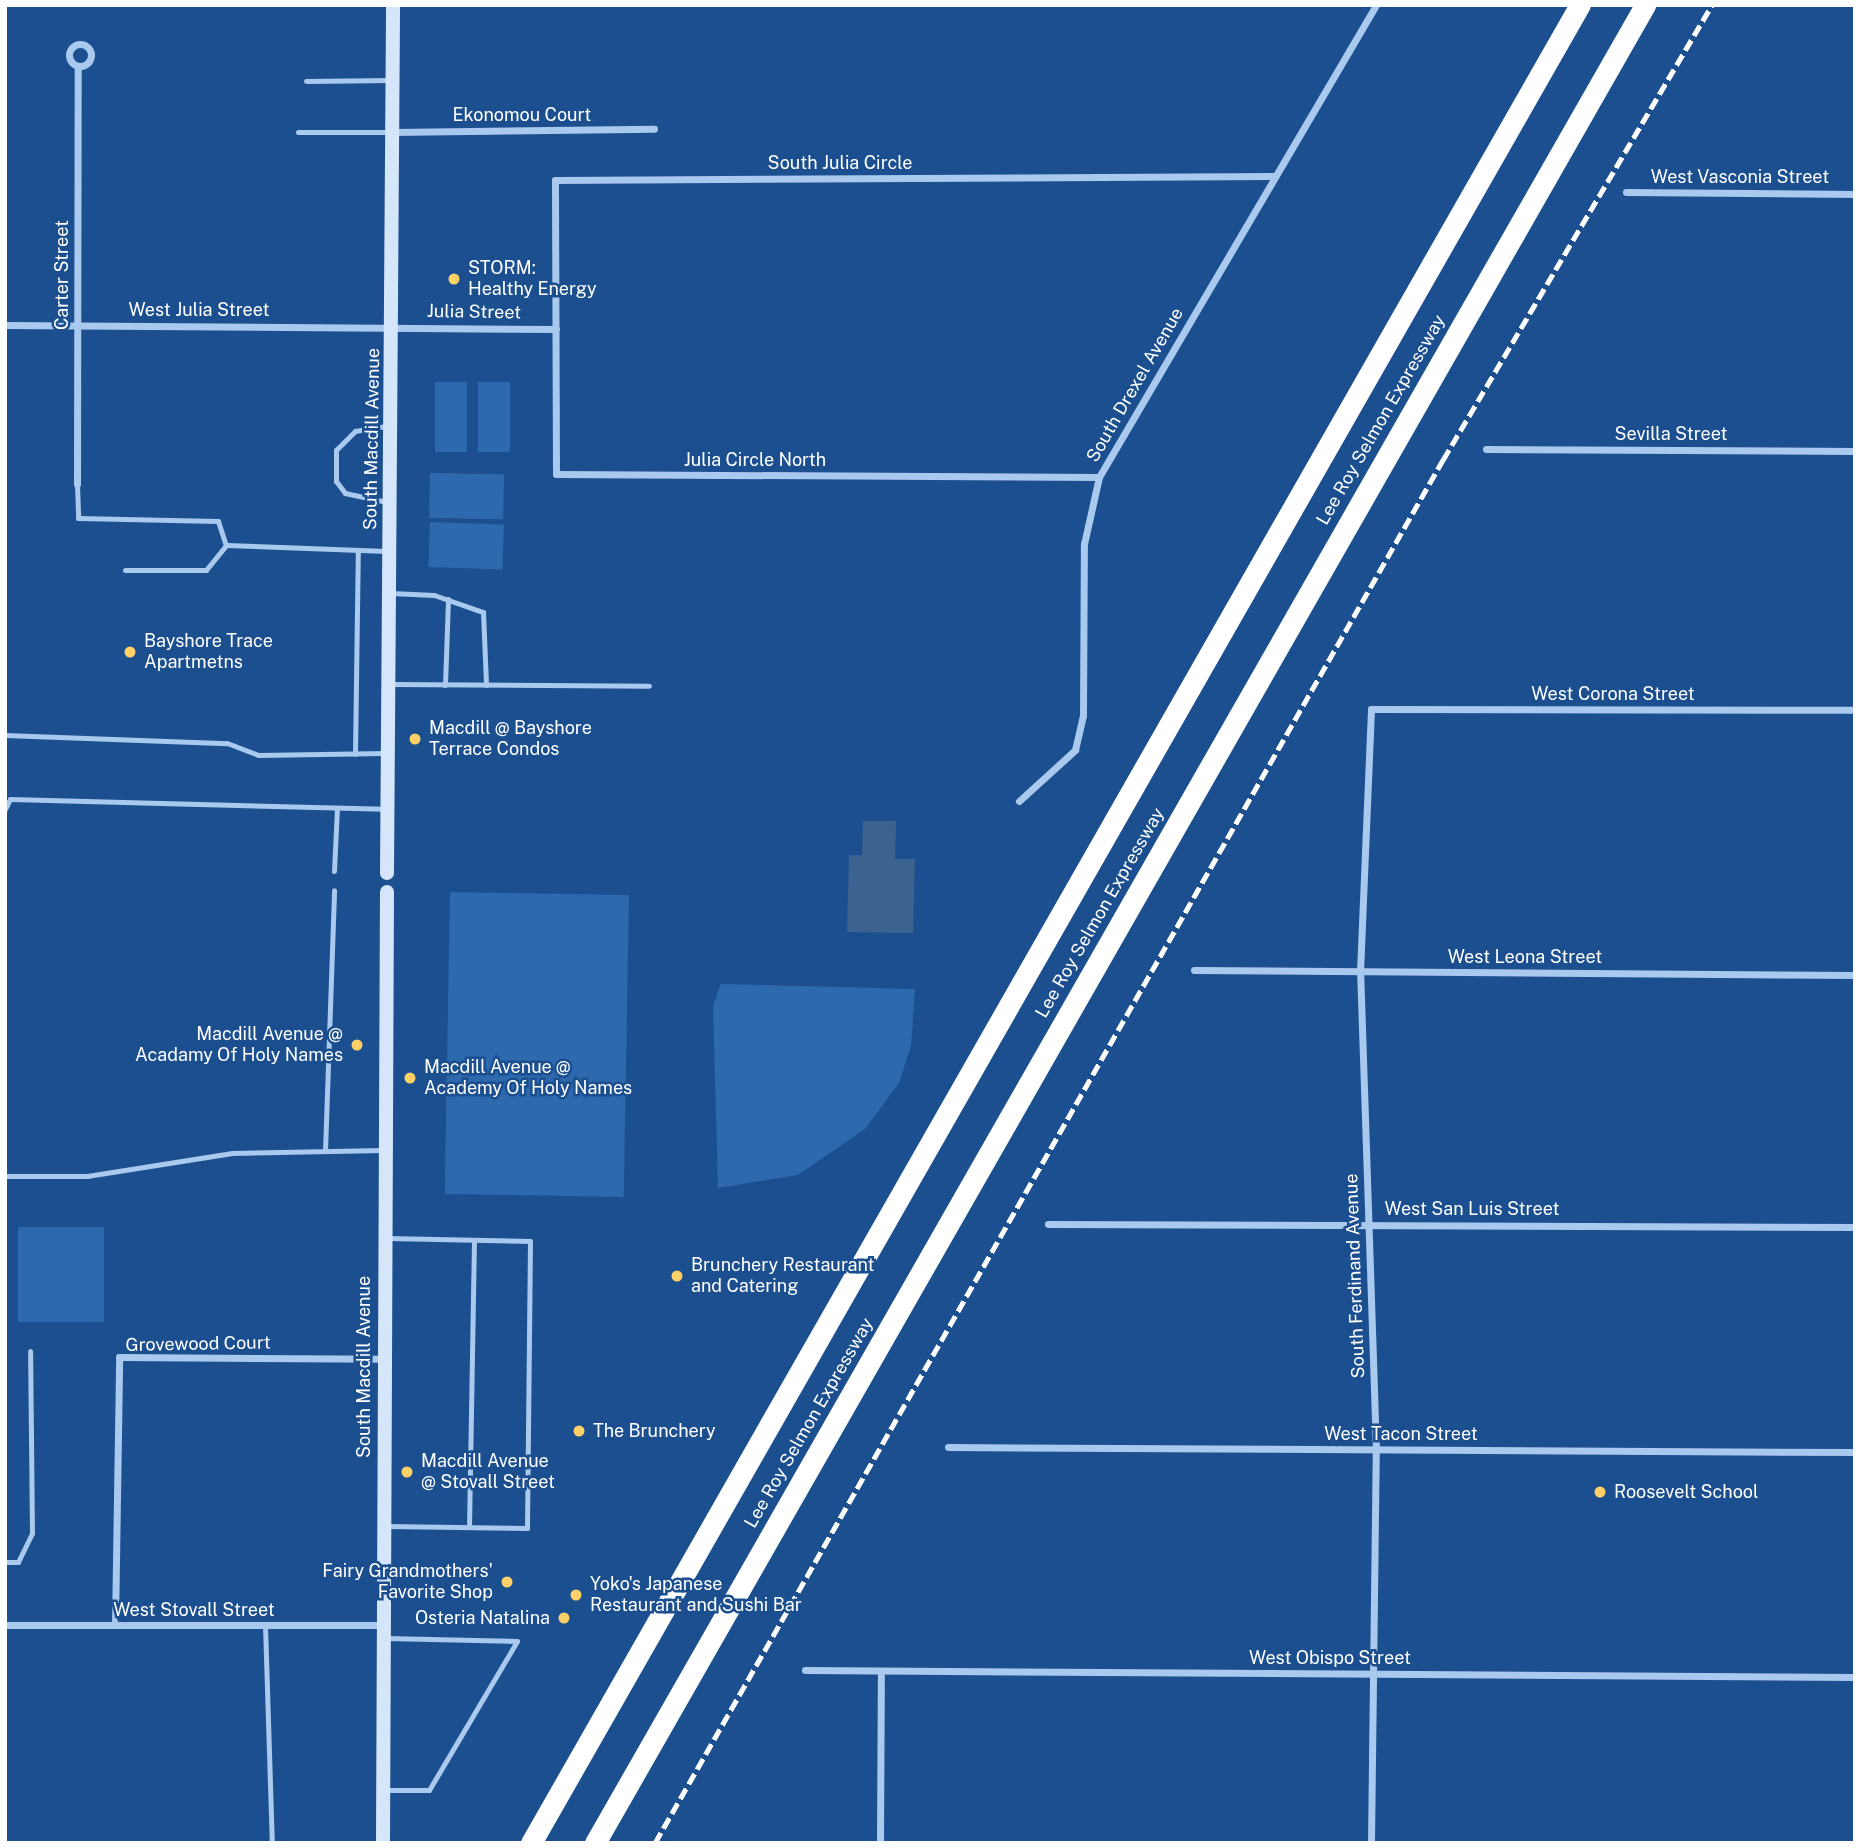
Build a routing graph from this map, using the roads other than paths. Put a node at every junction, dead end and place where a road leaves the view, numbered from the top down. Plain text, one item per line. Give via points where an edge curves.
1 (393, 5) edge
2 (1376, 5) edge
3 (1580, 5) edge
4 (1645, 8) edge
5 (78, 66) dead end
6 (392, 80) junction
7 (306, 81) dead end
8 (654, 130) dead end
9 (298, 132) dead end
10 (391, 132) junction
11 (1275, 176) junction
12 (1626, 192) dead end
13 (1855, 194) edge
14 (5, 325) edge
15 (77, 326) junction
16 (392, 327) junction
17 (556, 329) junction
18 (391, 425) junction
19 (1486, 449) dead end
20 (1855, 451) edge
21 (1099, 477) junction
22 (78, 484) joint
23 (390, 503) junction
24 (226, 545) junction
25 (358, 550) junction
26 (390, 551) junction
27 (125, 570) dead end
28 (390, 593) junction
29 (447, 599) junction
30 (389, 684) junction
31 (445, 685) junction
32 (486, 685) junction
33 (649, 686) dead end
34 (1371, 709) joint
35 (1855, 710) edge
36 (5, 735) edge
37 (388, 753) junction
38 (355, 754) junction
39 (1019, 801) dead end
40 (337, 808) junction
41 (5, 809) edge
42 (388, 810) junction
43 (334, 870) dead end
44 (387, 873) dead end
45 (334, 890) dead end
46 (387, 892) dead end
47 (1194, 970) dead end
48 (1360, 971) junction
49 (1855, 975) edge
50 (384, 1150) junction
51 (325, 1151) junction
52 (5, 1176) edge
53 (1048, 1224) dead end
54 (1369, 1224) junction
55 (1855, 1227) edge
56 (384, 1238) junction
57 (474, 1240) junction
58 (30, 1351) dead end
59 (383, 1359) junction
60 (948, 1447) dead end
61 (1376, 1450) junction
62 (1855, 1452) edge
63 (383, 1526) junction
64 (470, 1527) junction
65 (5, 1562) edge
66 (5, 1626) edge
67 (115, 1626) junction
68 (265, 1626) junction
69 (384, 1632) junction
70 (805, 1670) dead end
71 (881, 1671) junction
72 (1373, 1674) junction
73 (1855, 1677) edge
74 (383, 1790) junction
75 (272, 1843) edge
76 (383, 1843) edge
77 (531, 1843) edge
78 (595, 1843) edge
79 (880, 1843) edge
80 (1371, 1843) edge

1 - 6 street, South Macdill Avenue
2 - 11 street, South Drexel Avenue
3 - 77 highway, Lee Roy Selmon Expressway
4 - 78 highway, Lee Roy Selmon Expressway
5 - 15 street, Carter Street
6 - 7 lane
6 - 10 street, South Macdill Avenue
8 - 10 street, Ekonomou Court
9 - 10 lane
10 - 16 street, South Macdill Avenue
11 - 17 street, South Julia Circle via 555,180
11 - 21 street, South Drexel Avenue
12 - 13 street, West Vasconia Street
14 - 15 street, West Julia Street
15 - 16 street, West Julia Street
15 - 22 street, Carter Street
16 - 17 street, Julia Street
16 - 18 street, South Macdill Avenue
17 - 21 street, Julia Circle North via 556,474
18 - 23 street, South Macdill Avenue
18 - 23 lane via 355,431 336,450 336,481 345,493
19 - 20 street, Sevilla Street
21 - 39 street, South Drexel Avenue via 1084,544 1083,716 1075,750
22 - 24 lane via 78,517 218,521
23 - 26 street, South Macdill Avenue
24 - 25 lane via 341,544
24 - 27 lane via 206,570
25 - 26 lane
25 - 38 lane
26 - 28 street, South Macdill Avenue
28 - 29 lane
28 - 30 street, South Macdill Avenue
29 - 31 lane
29 - 32 lane via 483,612
30 - 31 lane
30 - 37 street, South Macdill Avenue
31 - 32 lane
32 - 33 lane
34 - 35 street, West Corona Street
34 - 48 street, South Ferdinand Avenue
36 - 38 lane via 228,743 258,755
37 - 38 lane
37 - 42 street, South Macdill Avenue
40 - 41 lane via 10,799
40 - 42 lane
40 - 43 lane
42 - 44 street, South Macdill Avenue
45 - 51 lane
46 - 50 street, South Macdill Avenue
47 - 48 street, West Leona Street
48 - 49 street, West Leona Street
48 - 54 street, South Ferdinand Avenue
50 - 51 lane
50 - 56 street, South Macdill Avenue
51 - 52 lane via 232,1153 87,1176
53 - 54 street, West San Luis Street
54 - 55 street, West San Luis Street
54 - 61 street, South Ferdinand Avenue
56 - 57 lane
56 - 59 street, South Macdill Avenue
57 - 64 lane
57 - 64 lane via 530,1241 527,1528
58 - 65 lane via 32,1533 18,1562
59 - 63 street, South Macdill Avenue
59 - 67 street, Grovewood Court via 119,1357
60 - 61 street, West Tacon Street
61 - 62 street, West Tacon Street
61 - 72 street, South Ferdinand Avenue
63 - 64 lane
63 - 69 street, South Macdill Avenue
66 - 67 street, West Stovall Street
67 - 68 street, West Stovall Street
68 - 69 street, West Stovall Street
68 - 75 lane
69 - 74 street, South Macdill Avenue
69 - 74 lane via 517,1641 429,1790
70 - 71 street, West Obispo Street
71 - 72 street, West Obispo Street
71 - 79 street
72 - 73 street, West Obispo Street
72 - 80 street, South Ferdinand Avenue
74 - 76 street, South Macdill Avenue

